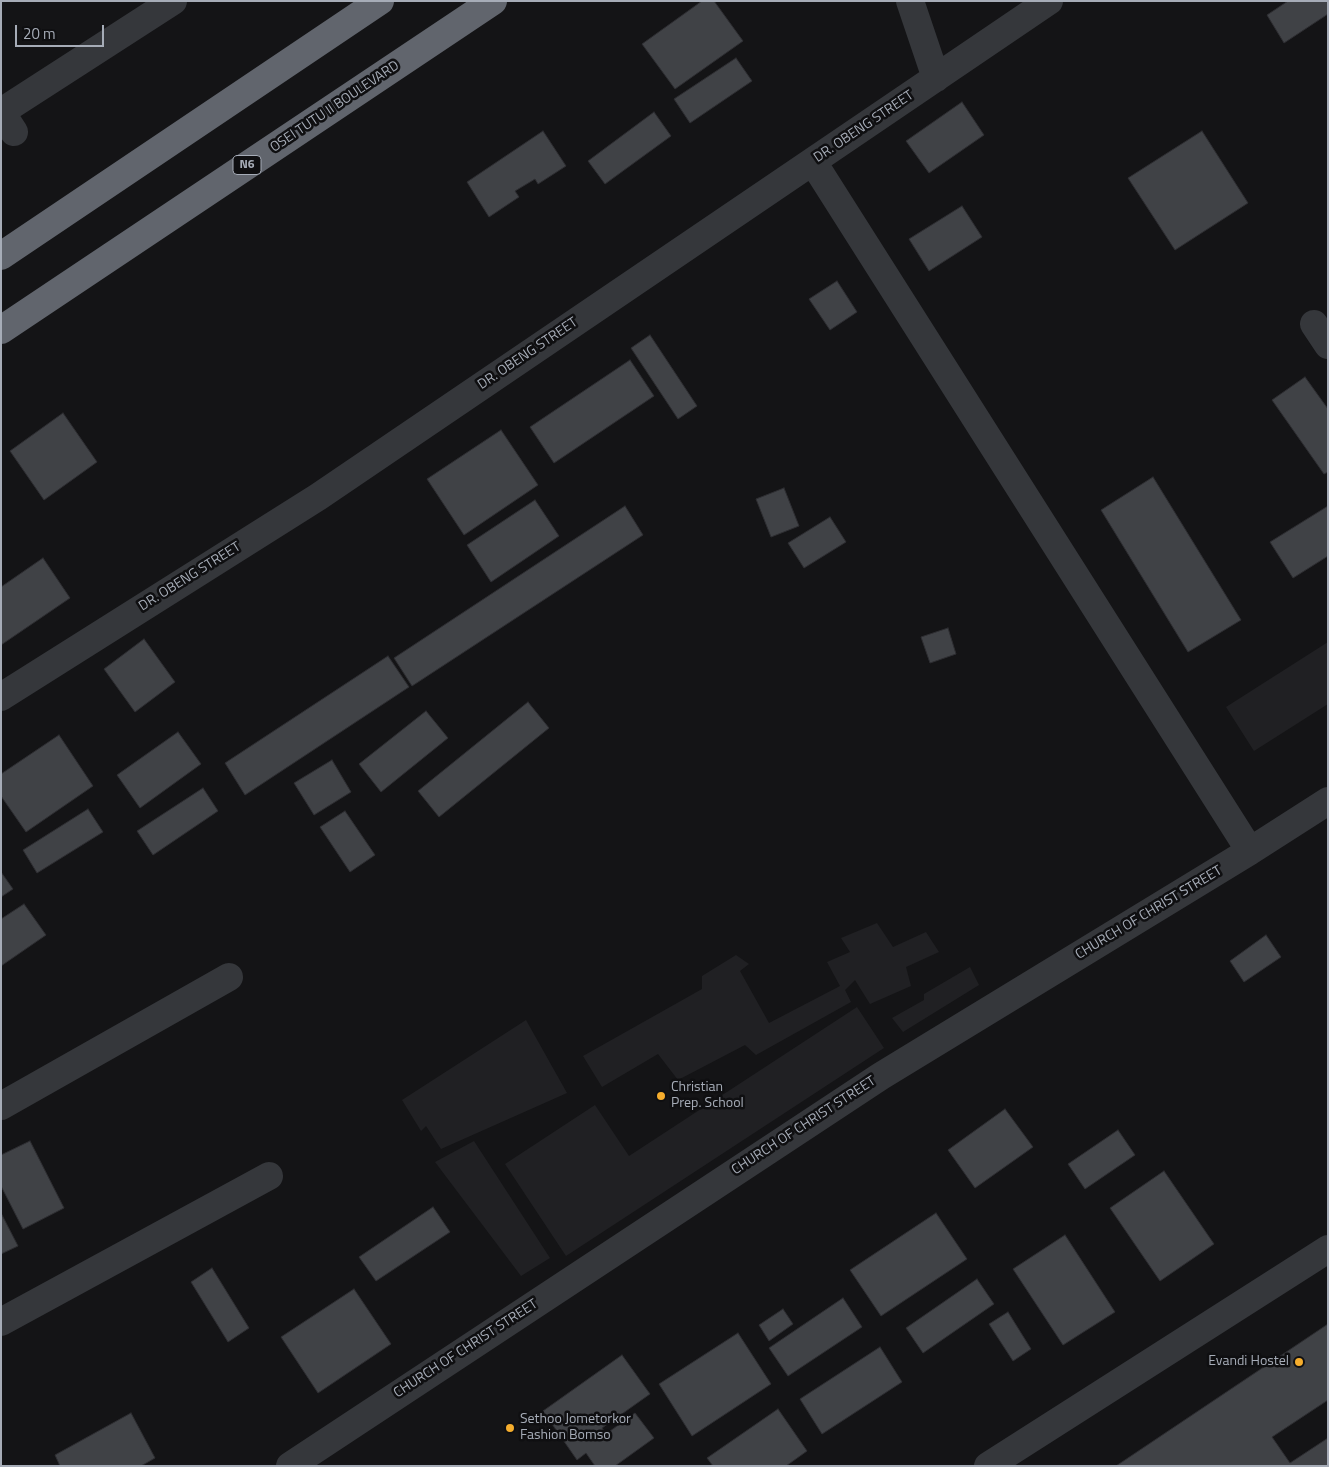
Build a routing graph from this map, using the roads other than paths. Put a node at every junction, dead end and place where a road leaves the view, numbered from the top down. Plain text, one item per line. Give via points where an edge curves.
1 (173, 1) edge
2 (380, 1) edge
3 (493, 1) edge
4 (910, 1) edge
5 (1048, 1) edge
6 (936, 78) junction
7 (6, 119) edge
8 (813, 162) junction
9 (1, 256) edge
10 (1, 330) edge
11 (1, 697) edge
12 (1328, 801) edge
13 (1250, 851) junction
14 (229, 977) dead end
15 (1, 1106) edge
16 (269, 1176) dead end
17 (1328, 1249) edge
18 (1, 1322) edge
19 (290, 1466) edge
20 (988, 1466) edge

1 - 7 street
2 - 9 highway
3 - 10 highway, OSEI TUTU II BOULEVARD / N6
4 - 6 street
5 - 6 street, DR. OBENG STREET
6 - 8 street, DR. OBENG STREET
8 - 11 street, DR. OBENG STREET via 318,497
8 - 13 street
12 - 13 street, CHURCH OF CHRIST STREET
13 - 19 street, CHURCH OF CHRIST STREET via 881,1076
14 - 15 street
16 - 18 street
17 - 20 street

